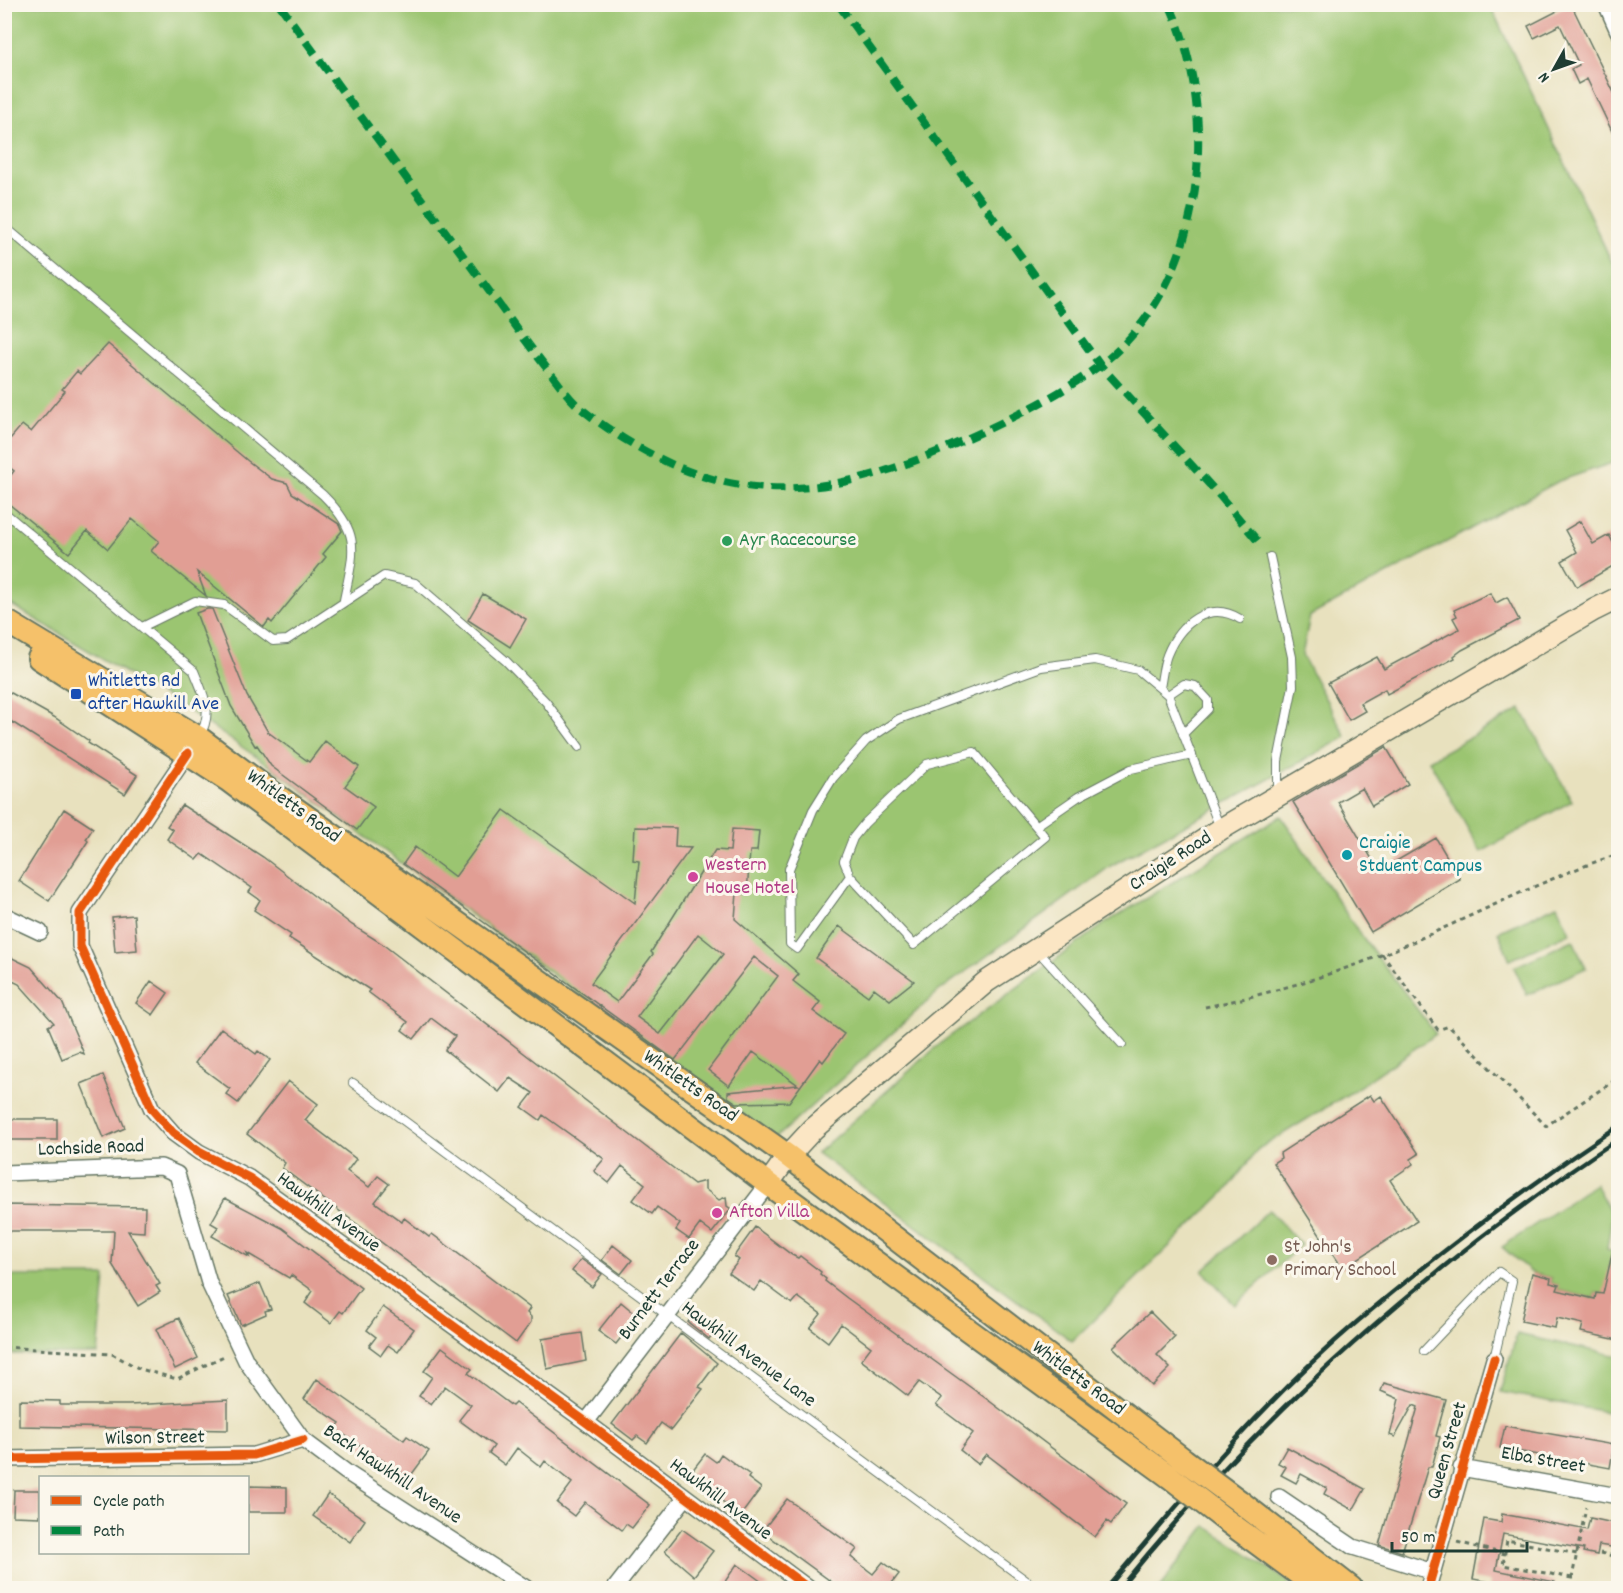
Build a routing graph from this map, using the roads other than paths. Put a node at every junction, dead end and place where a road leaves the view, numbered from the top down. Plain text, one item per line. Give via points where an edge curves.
1 (1605, 4) edge
2 (1618, 31) edge
3 (4, 226) edge
4 (4, 512) edge
5 (1270, 557) dead end
6 (1618, 598) edge
7 (344, 600) junction
8 (1240, 619) dead end
9 (4, 620) edge
10 (142, 627) junction
11 (4, 636) edge
12 (1160, 688) junction
13 (1168, 695) junction
14 (1184, 734) junction
15 (193, 745) junction
16 (579, 747) dead end
17 (1192, 755) junction
18 (1278, 796) junction
19 (1035, 826) junction
20 (1221, 830) junction
21 (850, 876) junction
22 (4, 915) edge
23 (40, 932) dead end
24 (1036, 949) junction
25 (1122, 1044) dead end
26 (353, 1083) dead end
27 (788, 1156) junction
28 (4, 1173) edge
29 (177, 1174) joint
30 (768, 1184) junction
31 (668, 1315) junction
32 (1424, 1351) dead end
33 (1494, 1359) joint
34 (1062, 1382) junction
35 (586, 1422) junction
36 (303, 1440) junction
37 (4, 1460) edge
38 (1177, 1468) junction
39 (1461, 1468) junction
40 (1618, 1496) edge
41 (686, 1497) junction
42 (1279, 1497) dead end
43 (1433, 1572) junction
44 (526, 1588) edge
45 (615, 1588) edge
46 (808, 1588) edge
47 (1036, 1588) edge
48 (1318, 1588) edge
49 (1351, 1588) edge
50 (1428, 1588) edge

1 - 2 street
3 - 7 lane via 343,516 352,537
4 - 10 lane
5 - 18 lane via 1292,657 1293,686 1278,761
6 - 18 main road, Craigie Road
7 - 10 lane via 286,640 273,641 224,605 195,601
7 - 16 lane via 384,576 416,583 506,661 546,702
8 - 12 lane via 1221,611 1194,618 1167,656
9 - 15 main road, Whitletts Road
10 - 15 lane via 194,671 205,698 208,722
11 - 15 main road, Whitletts Road
12 - 13 lane
12 - 21 lane via 1138,670 1095,660 1041,667 899,719 866,741 833,778 813,810 789,869 790,944 796,949
13 - 14 lane
13 - 14 lane via 1184,684 1195,686 1208,700 1208,709
14 - 17 lane
15 - 27 main road, Whitletts Road via 276,796
15 - 30 main road, Whitletts Road via 228,780
15 - 35 street, Hawkhill Avenue via 80,913 80,946 152,1109 173,1133 199,1152 249,1178
17 - 19 lane via 1131,769
17 - 20 lane
18 - 20 main road, Craigie Road
19 - 21 lane via 1045,837 914,945
19 - 21 lane via 974,752 927,764 854,837 844,861
20 - 24 main road, Craigie Road
22 - 23 street
24 - 25 lane
24 - 27 main road, Craigie Road via 986,982 813,1129
26 - 31 lane, Hawkhill Avenue Lane
27 - 30 main road, Craigie Road
27 - 34 main road, Whitletts Road
28 - 29 street, Lochside Road via 161,1167
29 - 36 street, Back Hawkhill Avenue via 209,1283 246,1361
30 - 31 street, Burnett Terrace
30 - 34 main road, Whitletts Road
31 - 35 street, Burnett Terrace
31 - 47 lane, Hawkhill Avenue Lane
32 - 33 lane via 1499,1272 1512,1281
33 - 39 street, Queen Street
34 - 38 main road, Whitletts Road
35 - 41 street, Hawkhill Avenue
36 - 37 street, Wilson Street via 255,1455
36 - 44 street, Back Hawkhill Avenue
38 - 48 main road, Whitletts Road, bridge via 1223,1518
38 - 49 main road, Whitletts Road, bridge via 1239,1501
39 - 40 street, Elba Street
39 - 43 street, Queen Street
41 - 45 street
41 - 46 street, Hawkhill Avenue
42 - 43 street via 1353,1547
43 - 50 street, Queen Street

